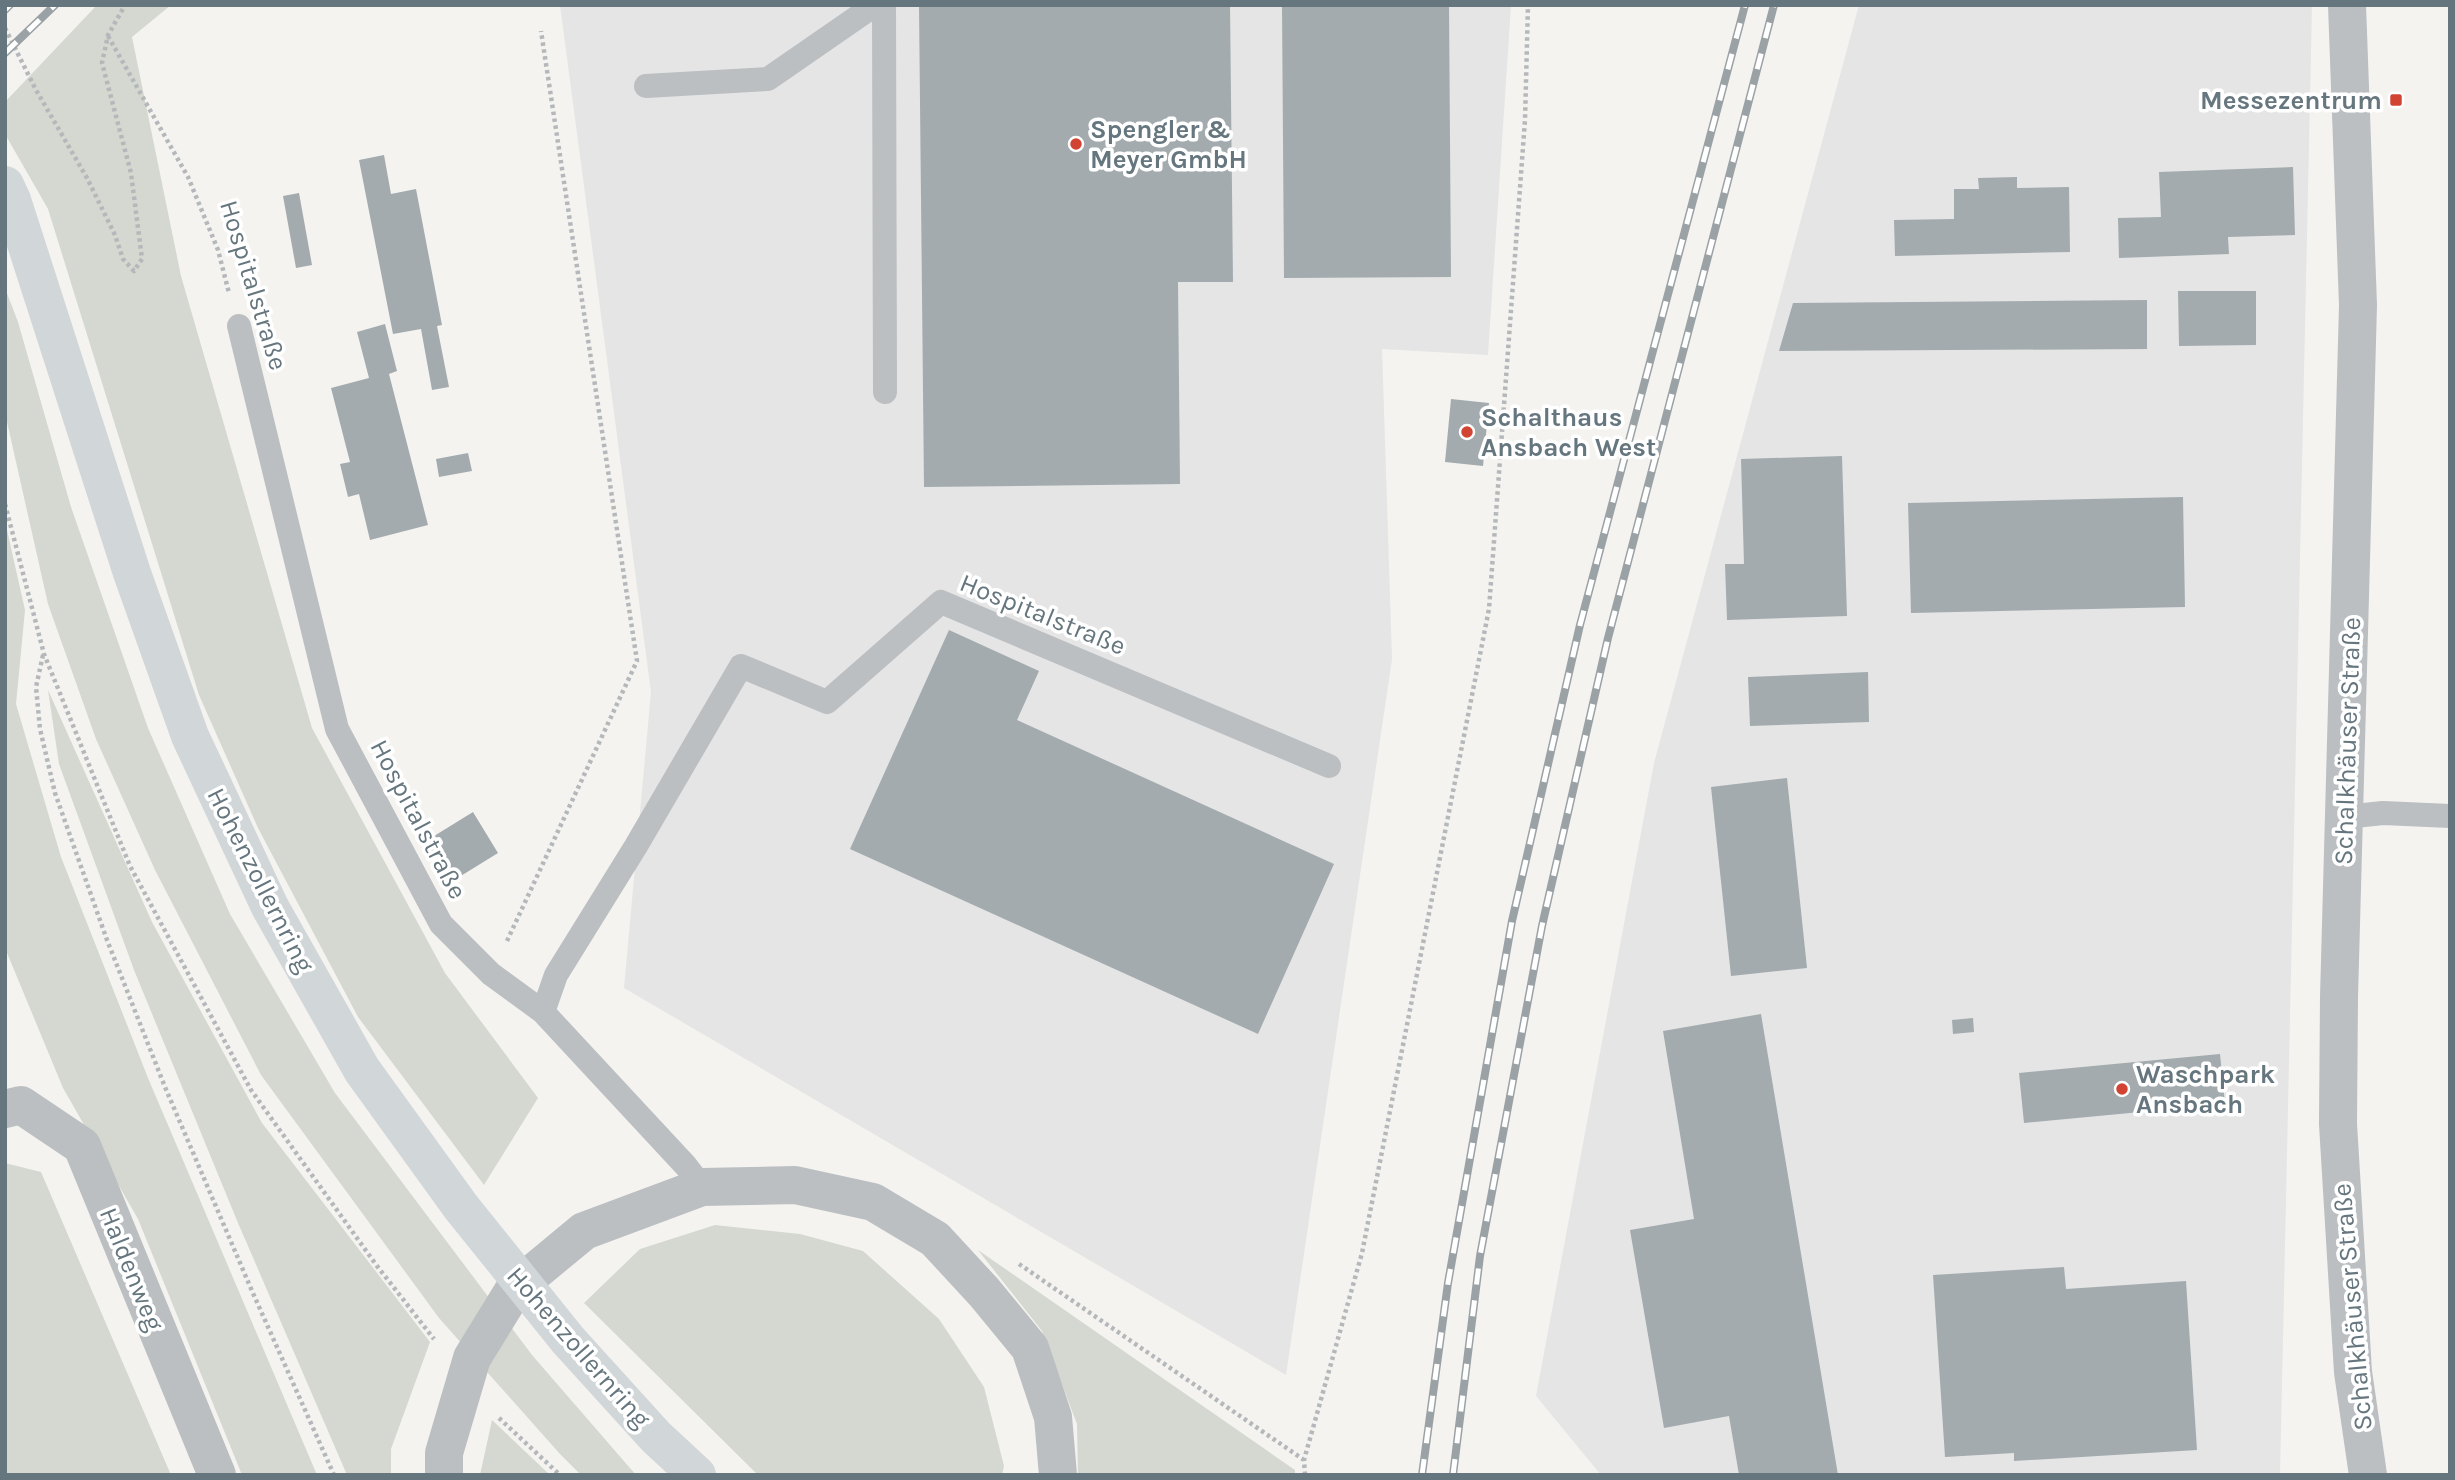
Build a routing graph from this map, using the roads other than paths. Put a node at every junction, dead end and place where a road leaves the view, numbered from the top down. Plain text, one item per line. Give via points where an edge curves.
1 (875, 5) edge
2 (884, 5) edge
3 (2347, 5) edge
4 (646, 86) dead end
5 (5, 185) edge
6 (239, 326) road end
7 (885, 391) dead end
8 (1329, 766) dead end
9 (2450, 816) edge
10 (2345, 817) junction
11 (543, 1012) junction
12 (5, 1108) edge
13 (702, 1187) junction
14 (444, 1464) edge
15 (217, 1475) edge
16 (697, 1475) edge
17 (1058, 1475) edge
18 (2368, 1475) edge

1 - 4 lane via 768,79
2 - 7 lane
3 - 10 street, Schalkhäuser Straße via 2358,305
5 - 16 main road, Hohenzollernring via 190,736 270,906 362,1070 461,1207 568,1340
6 - 11 lane, Hospitalstraße via 337,729 441,924 491,974
8 - 11 lane, Hospitalstraße via 941,602 827,702 741,666 556,975
9 - 10 lane via 2384,813
10 - 18 street, Schalkhäuser Straße via 2338,1124 2353,1372
11 - 13 lane, Hospitalstraße
12 - 15 street, Haldenweg via 21,1105 82,1146
13 - 14 street via 584,1231 515,1288 472,1358
13 - 17 street via 795,1185 873,1202 935,1239 1030,1348 1053,1417

